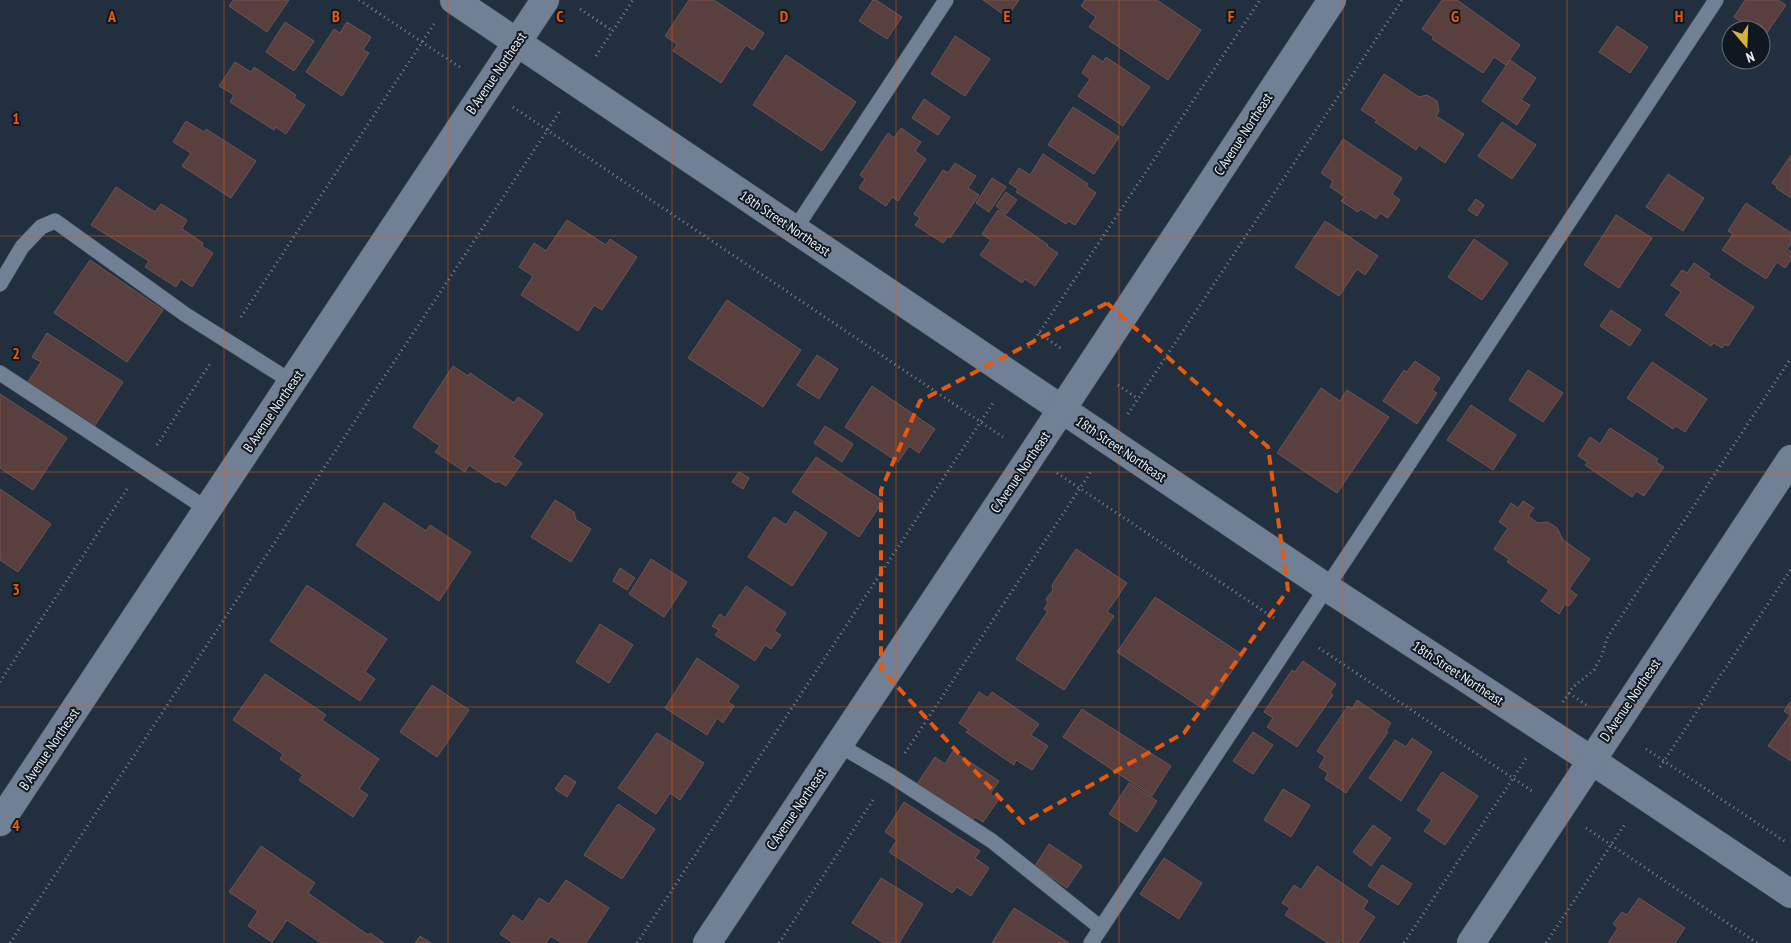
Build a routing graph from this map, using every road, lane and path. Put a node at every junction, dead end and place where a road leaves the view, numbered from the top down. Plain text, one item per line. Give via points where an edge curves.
1 (359, 0) edge
2 (454, 0) edge
3 (545, 0) edge
4 (633, 0) edge
5 (946, 0) edge
6 (1260, 0) edge
7 (1332, 0) edge
8 (1402, 0) edge
9 (1716, 0) edge
10 (580, 9) dead end
11 (613, 31) junction
12 (517, 42) junction
13 (595, 59) dead end
14 (464, 70) dead end
15 (506, 103) dead end
16 (562, 110) dead end
17 (547, 131) junction
18 (795, 229) junction
19 (0, 284) edge
20 (1039, 333) junction
21 (1028, 350) dead end
22 (1066, 352) dead end
23 (1791, 358) edge
24 (0, 373) edge
25 (1110, 380) dead end
26 (292, 382) junction
27 (1138, 399) junction
28 (994, 401) dead end
29 (1062, 409) junction
30 (1127, 416) dead end
31 (981, 422) junction
32 (1008, 440) dead end
33 (1791, 459) edge
34 (1093, 468) dead end
35 (207, 510) junction
36 (1791, 569) edge
37 (1326, 587) junction
38 (1569, 693) junction
39 (1560, 707) dead end
40 (1589, 707) dead end
41 (839, 745) junction
42 (1646, 748) dead end
43 (1532, 750) dead end
44 (1591, 760) junction
45 (1664, 761) junction
46 (1657, 772) dead end
47 (890, 775) junction
48 (1630, 817) dead end
49 (0, 822) edge
50 (1583, 826) dead end
51 (1787, 843) dead end
52 (1611, 845) junction
53 (1791, 894) edge
54 (1101, 928) junction
55 (10, 943) edge
56 (637, 943) edge
57 (707, 943) edge
58 (779, 943) edge
59 (1091, 943) edge
60 (1404, 943) edge
61 (1471, 943) edge
62 (1546, 943) edge
63 (1757, 943) edge

1 - 14 path
2 - 12 street, 18th Street Northeast
3 - 12 street, B Avenue Northeast
4 - 11 path
5 - 18 lane
6 - 20 path
7 - 29 street, C Avenue Northeast
8 - 27 path
9 - 37 lane
10 - 11 path
11 - 13 path
12 - 18 street, 18th Street Northeast
12 - 26 street, B Avenue Northeast
15 - 17 path
16 - 17 path
17 - 31 path
17 - 55 path
18 - 29 street, 18th Street Northeast
19 - 26 lane via 22,247 41,227 55,221 186,315
20 - 21 path
20 - 22 path
23 - 38 path via 1607,638 1594,670
24 - 35 lane
25 - 27 path
26 - 35 street, B Avenue Northeast
27 - 30 path
28 - 31 path
29 - 37 street, 18th Street Northeast
29 - 41 street, C Avenue Northeast
31 - 32 path
31 - 56 path
33 - 44 street, D Avenue Northeast
34 - 47 path
35 - 49 street, B Avenue Northeast
36 - 45 path
37 - 44 street, 18th Street Northeast
37 - 54 lane
38 - 39 path
38 - 40 path
41 - 47 lane
41 - 57 street, C Avenue Northeast
42 - 45 path
43 - 60 path
44 - 53 street, 18th Street Northeast
44 - 61 street, D Avenue Northeast
45 - 46 path
45 - 51 path
47 - 54 lane via 992,841
47 - 58 path
48 - 52 path
50 - 52 path
52 - 62 path
52 - 63 path
54 - 59 lane

